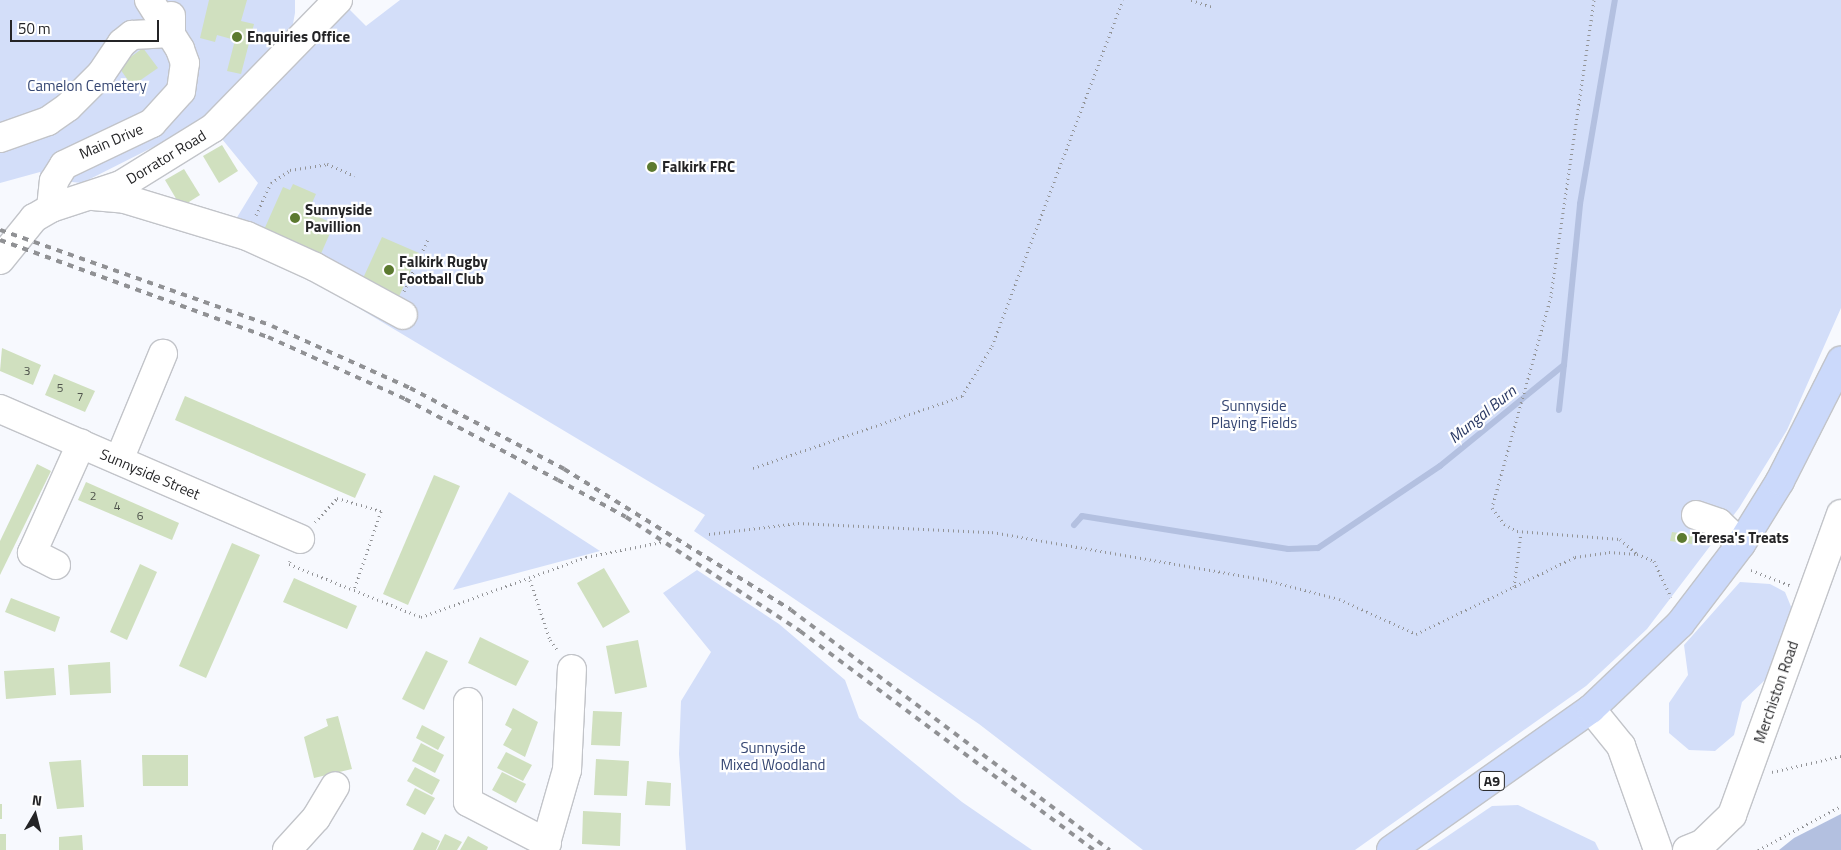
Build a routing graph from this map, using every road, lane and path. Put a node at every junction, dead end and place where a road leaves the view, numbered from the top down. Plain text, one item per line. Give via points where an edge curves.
1 (149, 0) edge
2 (173, 0) edge
3 (338, 0) edge
4 (1123, 0) edge
5 (1191, 0) edge
6 (1594, 0) edge
7 (1213, 7) dead end
8 (311, 11) edge
9 (171, 32) junction
10 (0, 138) edge
11 (355, 176) dead end
12 (89, 196) junction
13 (51, 208) junction
14 (247, 236) junction
15 (428, 239) dead end
16 (0, 260) edge
17 (399, 313) joint
18 (164, 354) dead end
19 (1841, 361) edge
20 (0, 409) edge
21 (80, 444) junction
22 (119, 460) junction
23 (753, 468) dead end
24 (1841, 514) edge
25 (1696, 515) dead end
26 (1521, 532) junction
27 (709, 534) dead end
28 (300, 538) junction
29 (662, 542) dead end
30 (1741, 544) junction
31 (1637, 554) junction
32 (56, 564) dead end
33 (530, 580) junction
34 (1514, 587) junction
35 (354, 590) junction
36 (1675, 608) dead end
37 (572, 668) joint
38 (468, 702) dead end
39 (1591, 709) junction
40 (1841, 756) edge
41 (1746, 777) junction
42 (336, 786) dead end
43 (1841, 806) edge
44 (546, 846) edge
45 (287, 850) edge
46 (1392, 850) edge
47 (1658, 850) edge
48 (1687, 850) edge
49 (1758, 850) edge

1 - 9 street, Main Drive
2 - 9 street
3 - 8 street, Dorrator Road
4 - 23 path via 992,346 962,396
5 - 7 path
6 - 26 path via 1551,296 1492,508 1504,524
8 - 12 street, Dorrator Road via 213,128 152,168
9 - 10 street via 132,36 68,107 48,120
9 - 13 street, Main Drive via 185,63 181,91 173,105 132,135 73,157 54,181
11 - 14 path via 327,164 290,170 271,183
12 - 13 street, Dorrator Road
12 - 14 street via 125,199
13 - 16 street, Dorrator Road via 34,218
14 - 17 street
15 - 17 path
18 - 22 street
19 - 30 main road, A9 via 1780,481
20 - 21 street, Sunnyside Street
21 - 22 street, Sunnyside Street
21 - 32 street via 32,553
22 - 28 street, Sunnyside Street
24 - 41 street, Merchiston Road via 1819,545
25 - 30 street via 1719,523
26 - 31 path via 1620,539
26 - 34 path
27 - 34 path via 798,523 992,532 1266,580 1340,599 1416,634
28 - 35 path via 289,564
28 - 35 path via 337,498 381,511
29 - 33 path via 586,557
30 - 39 main road, A9 via 1680,624
31 - 34 path via 1609,552 1575,557
31 - 36 path via 1654,561 1662,572
33 - 35 path via 514,582 421,617
33 - 37 path via 550,640
37 - 44 street via 567,770
38 - 44 street via 468,802
39 - 46 main road, A9
39 - 47 street via 1621,746
40 - 41 path
41 - 48 street, Merchiston Road via 1732,815 1702,844
42 - 45 street via 316,818
43 - 49 path

